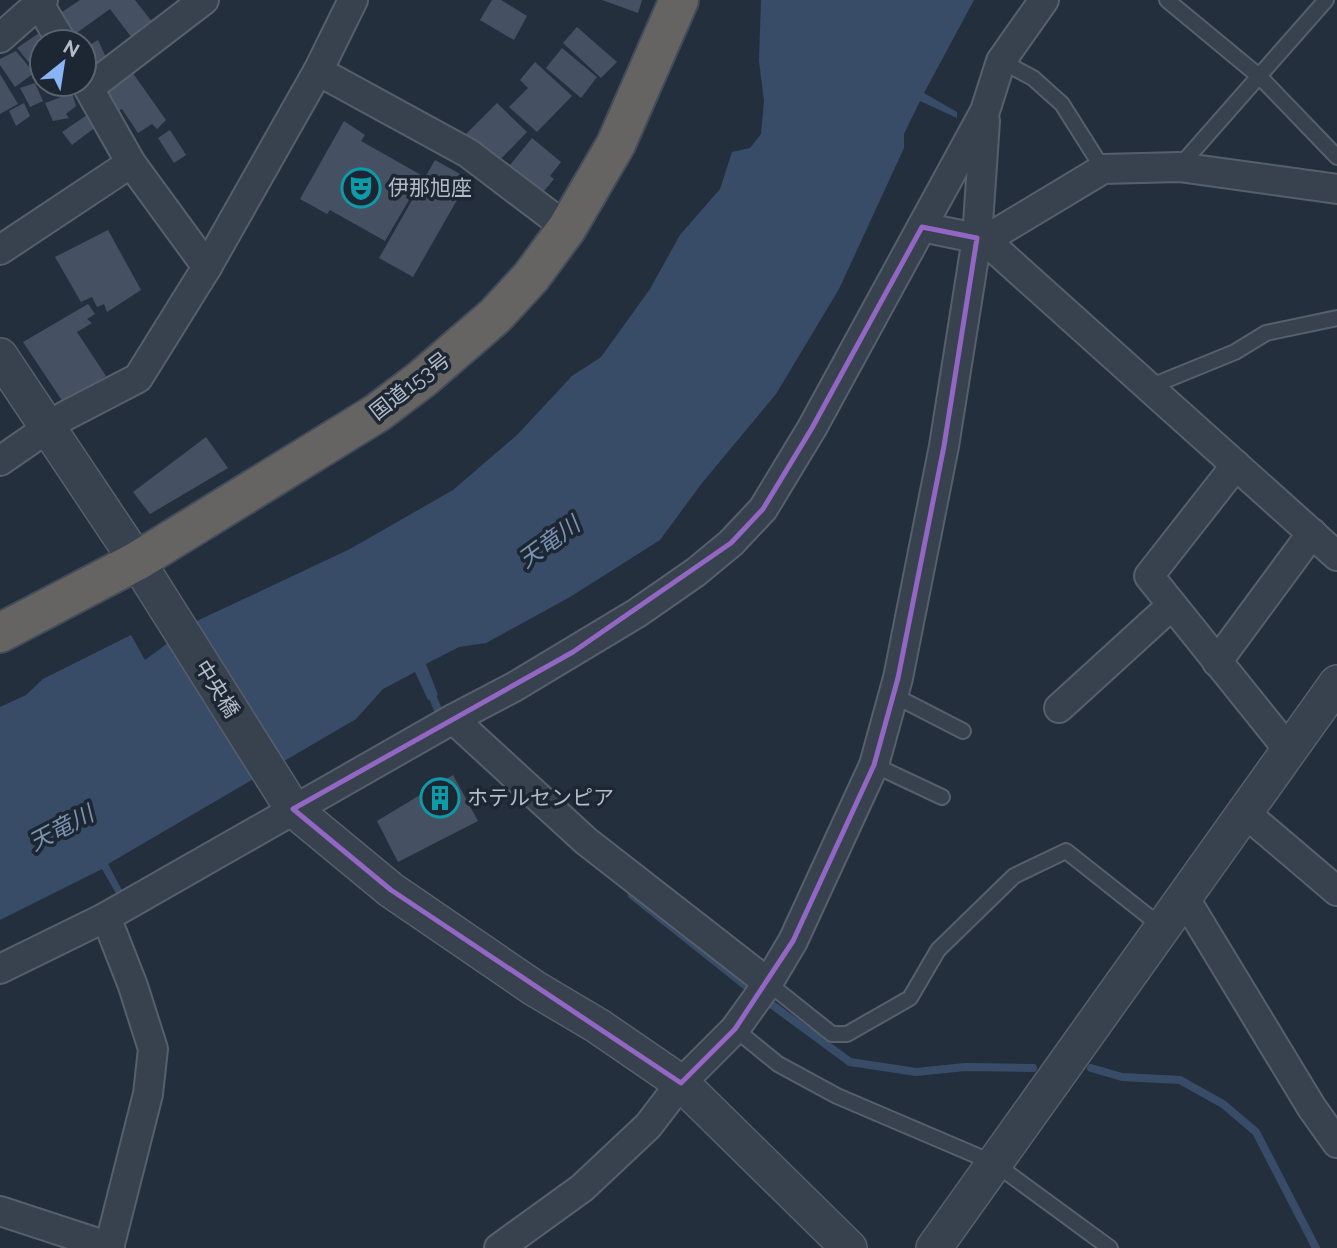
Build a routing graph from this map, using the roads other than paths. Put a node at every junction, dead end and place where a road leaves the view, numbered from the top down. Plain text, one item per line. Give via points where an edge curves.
1 (204, 0) edge
2 (353, 0) edge
3 (679, 0) edge
4 (1044, 0) edge
5 (1167, 0) edge
6 (1326, 0) edge
7 (41, 2) edge
8 (55, 28) edge
9 (0, 38) edge
10 (1001, 61) junction
11 (318, 71) junction
12 (98, 75) edge
13 (1260, 77) junction
14 (94, 98) edge
15 (985, 111) junction
16 (1337, 158) edge
17 (131, 163) junction
18 (1179, 167) junction
19 (1103, 169) junction
20 (1337, 189) edge
21 (922, 227) junction
22 (567, 228) junction
23 (981, 239) junction
24 (0, 250) edge
25 (207, 267) junction
26 (1337, 318) edge
27 (0, 356) edge
28 (1149, 387) junction
29 (48, 427) junction
30 (0, 461) edge
31 (1236, 465) junction
32 (1312, 533) junction
33 (1337, 556) edge
34 (142, 569) junction
35 (1172, 605) junction
36 (0, 633) edge
37 (1217, 662) junction
38 (1337, 683) edge
39 (893, 695) junction
40 (1059, 708) dead end
41 (453, 719) junction
42 (963, 731) dead end
43 (1288, 749) junction
44 (874, 765) junction
45 (942, 797) dead end
46 (290, 805) junction
47 (1244, 812) junction
48 (1337, 891) edge
49 (1184, 897) junction
50 (106, 917) junction
51 (1162, 927) junction
52 (0, 969) edge
53 (768, 983) junction
54 (735, 1029) junction
55 (681, 1083) junction
56 (1337, 1143) edge
57 (994, 1163) junction
58 (0, 1211) edge
59 (110, 1248) edge
60 (499, 1248) edge
61 (849, 1248) edge
62 (934, 1248) edge
63 (1110, 1248) edge

1 - 12 street
2 - 11 street
3 - 22 highway, 国道153号 via 616,144
4 - 10 street
5 - 13 lane
6 - 13 lane
7 - 8 street
7 - 9 street
10 - 15 street
10 - 19 lane via 1033,78 1062,104
11 - 22 street via 468,153
11 - 25 street
13 - 16 lane
13 - 18 lane
14 - 17 street
15 - 21 street
15 - 23 street
17 - 24 street
17 - 25 street
18 - 19 street
18 - 20 street
19 - 23 street
21 - 23 street
21 - 41 street via 805,440 763,509 731,543 637,613
22 - 34 highway, 国道153号 via 495,316 422,379
23 - 28 street
23 - 39 street
25 - 29 street via 138,378
26 - 28 lane via 1266,333 1235,352
27 - 29 street, 中央橋
28 - 31 street
29 - 30 street
29 - 34 street, 中央橋
31 - 32 street
31 - 35 street via 1149,576
32 - 33 street
32 - 37 street
34 - 36 highway, 国道153号
34 - 46 street, 中央橋
35 - 37 street
35 - 40 street
37 - 43 street
38 - 43 street
39 - 42 lane
39 - 44 street
41 - 46 street
41 - 53 street via 586,841
43 - 47 street
44 - 45 lane
44 - 53 street via 793,941
46 - 50 street
46 - 55 street, 中央橋 via 391,890
47 - 48 street
47 - 49 street
49 - 51 street
49 - 56 street
50 - 52 street
50 - 59 street via 153,1049 148,1094
51 - 53 lane via 1066,851 1014,876 938,950 910,998 847,1034 832,1034
51 - 57 street
53 - 54 street
54 - 55 street
54 - 57 lane via 778,1064 837,1096
55 - 60 street via 648,1126 582,1188
55 - 61 street, 中央橋
57 - 62 street
57 - 63 lane
58 - 59 street

